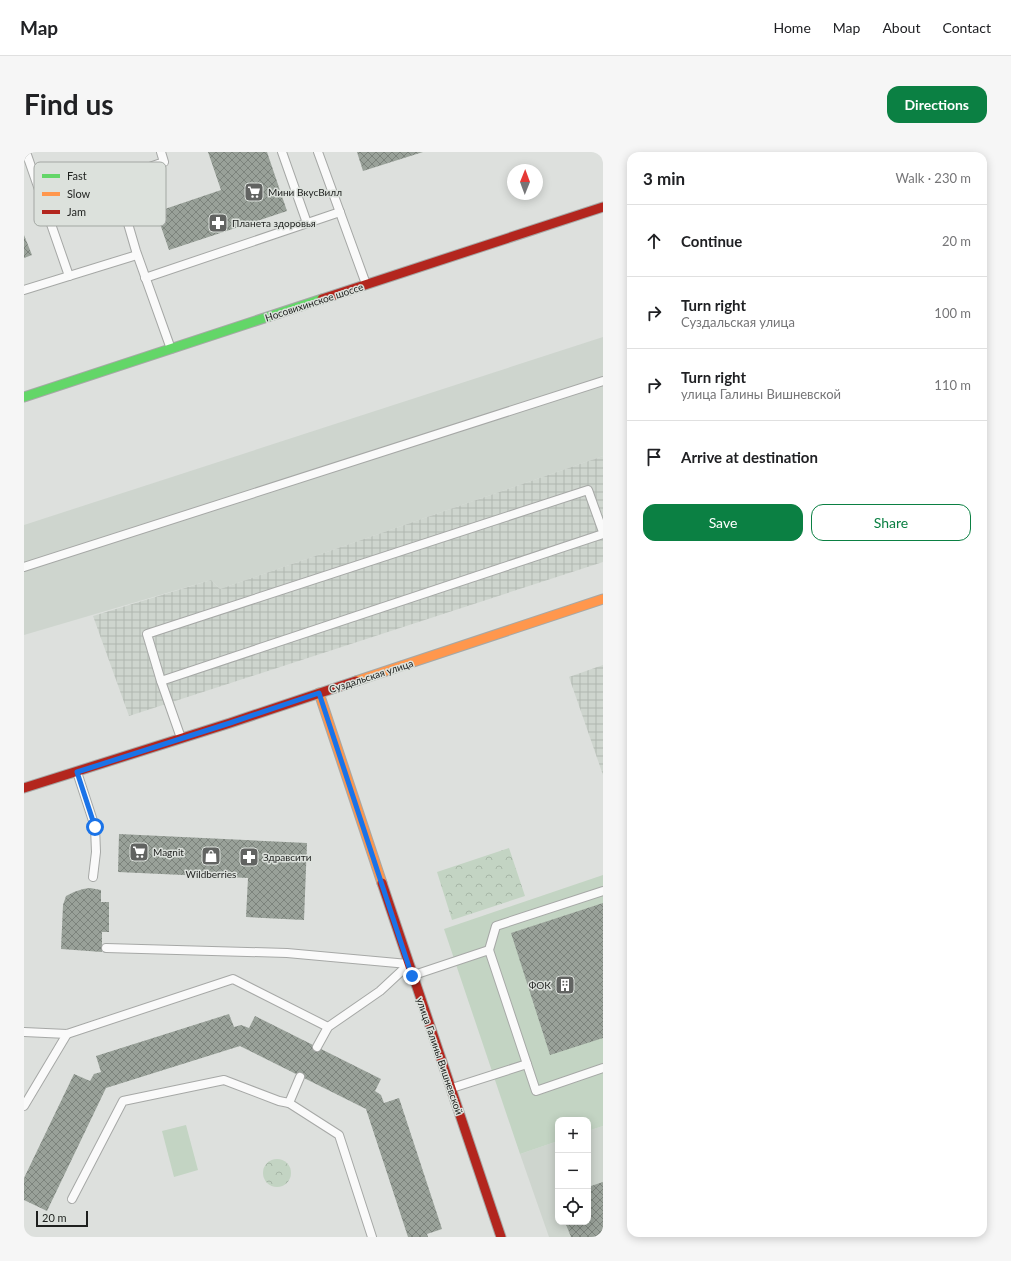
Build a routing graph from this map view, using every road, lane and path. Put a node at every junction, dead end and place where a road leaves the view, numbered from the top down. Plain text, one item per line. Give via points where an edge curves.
1 (26, 152) edge
2 (161, 152) edge
3 (282, 152) edge
4 (318, 152) edge
5 (164, 162) edge
6 (34, 175) edge
7 (603, 207) edge
8 (340, 212) junction
9 (307, 223) junction
10 (52, 226) edge
11 (129, 226) edge
12 (137, 255) junction
13 (69, 276) junction
14 (145, 278) junction
15 (367, 285) junction
16 (24, 290) edge
17 (171, 349) junction
18 (603, 381) edge
19 (24, 397) edge
20 (603, 533) edge
21 (24, 567) edge
22 (603, 599) edge
23 (161, 681) junction
24 (319, 693) junction
25 (181, 739) junction
26 (77, 772) junction
27 (24, 788) edge
28 (93, 877) dead end
29 (603, 890) edge
30 (106, 948) dead end
31 (489, 950) junction
32 (409, 964) junction
33 (412, 976) junction
34 (328, 1027) junction
35 (24, 1032) edge
36 (67, 1034) junction
37 (317, 1046) dead end
38 (528, 1064) junction
39 (603, 1068) edge
40 (300, 1076) dead end
41 (451, 1088) junction
42 (289, 1103) junction
43 (24, 1106) edge
44 (72, 1199) dead end
45 (372, 1237) edge
46 (501, 1237) edge

1 - 6 lane
2 - 5 lane
3 - 9 lane
4 - 8 lane
7 - 15 street, Носовихинское шоссе
8 - 9 lane
8 - 15 lane
9 - 14 lane
10 - 13 lane
11 - 12 lane
12 - 13 lane
12 - 14 lane
13 - 16 lane
14 - 17 lane
15 - 17 street, Носовихинское шоссе
17 - 19 street, Носовихинское шоссе
18 - 21 lane
20 - 23 lane
20 - 23 lane via 588,490 147,634
22 - 24 street, Суздальская улица
23 - 25 lane
24 - 25 street, Суздальская улица
24 - 32 street, улица Галины Вишневской
25 - 26 street, Суздальская улица
26 - 27 street, Суздальская улица
26 - 28 lane via 95,827
29 - 31 lane via 496,926
30 - 32 lane via 287,953
31 - 33 lane
31 - 38 lane
32 - 33 street, улица Галины Вишневской
32 - 34 lane via 380,991
33 - 41 street, улица Галины Вишневской
34 - 36 lane via 233,979
34 - 37 lane
35 - 36 lane
36 - 43 lane
38 - 39 lane via 536,1090
38 - 41 lane
40 - 42 lane
41 - 46 street, улица Галины Вишневской
42 - 44 lane via 224,1080 123,1101
42 - 45 lane via 339,1136

